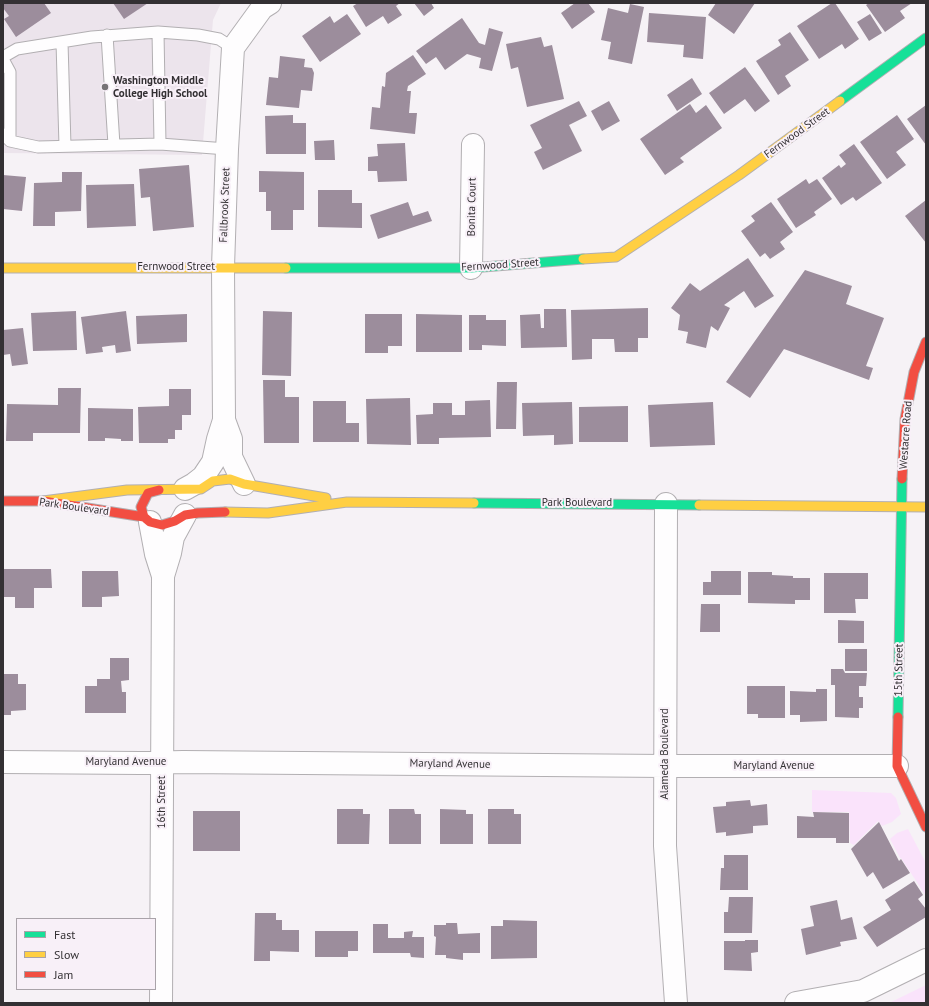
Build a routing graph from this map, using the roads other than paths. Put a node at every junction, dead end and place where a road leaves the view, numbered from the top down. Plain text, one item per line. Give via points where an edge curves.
1 (270, 3) edge
2 (158, 32) junction
3 (107, 35) junction
4 (926, 38) edge
5 (62, 42) junction
6 (234, 48) junction
7 (3, 58) edge
8 (7, 138) edge
9 (160, 144) junction
10 (114, 145) junction
11 (473, 145) dead end
12 (65, 146) junction
13 (227, 149) junction
14 (223, 267) junction
15 (3, 268) edge
16 (471, 268) junction
17 (926, 342) edge
18 (224, 420) junction
19 (185, 489) junction
20 (159, 490) junction
21 (243, 492) junction
22 (3, 501) edge
23 (43, 501) junction
24 (347, 502) junction
25 (666, 504) junction
26 (900, 507) junction
27 (926, 507) edge
28 (228, 512) junction
29 (185, 515) junction
30 (147, 520) junction
31 (163, 576) junction
32 (3, 762) edge
33 (162, 762) junction
34 (665, 766) junction
35 (898, 766) junction
36 (926, 827) edge
37 (926, 960) edge
38 (161, 1003) edge
39 (676, 1003) edge
40 (796, 1003) edge

1 - 6 street via 262,8
2 - 3 lane
2 - 6 lane via 219,39
2 - 9 lane
3 - 5 lane
3 - 10 lane
4 - 16 street, Fernwood Street via 739,176 616,257
5 - 7 lane via 17,49
5 - 12 lane
6 - 13 street, Fallbrook Street
7 - 8 lane via 10,72
8 - 12 lane via 38,146
9 - 10 lane
9 - 13 lane
10 - 12 lane
11 - 16 street, Bonita Court
13 - 14 street, Fallbrook Street
14 - 15 street, Fernwood Street
14 - 16 street, Fernwood Street
14 - 18 street, Fallbrook Street
17 - 26 street, Westacre Road via 914,372 907,406
18 - 19 street via 213,462 203,477
18 - 21 street via 231,439 231,457
19 - 20 street
19 - 21 street via 201,489 213,481 230,479
20 - 23 street via 127,490
20 - 30 street via 148,493 143,501 141,507
21 - 24 street
21 - 28 street via 240,506
22 - 23 street, Park Boulevard
23 - 30 street, Park Boulevard
24 - 25 street, Park Boulevard
24 - 28 street, Park Boulevard via 268,513
25 - 26 street, Park Boulevard
25 - 34 street, Alameda Boulevard
26 - 27 street, Park Boulevard
26 - 35 street, 15th Street
28 - 29 street, Park Boulevard
29 - 30 street, Park Boulevard via 162,525
29 - 31 street via 172,537
30 - 31 street
31 - 33 street, 16th Street
32 - 33 street, Maryland Avenue
33 - 34 street, Maryland Avenue
33 - 38 street, 16th Street
34 - 35 street, Maryland Avenue
34 - 39 street, Alameda Boulevard via 665,846
35 - 36 street, 15th Street
37 - 40 street via 863,990

